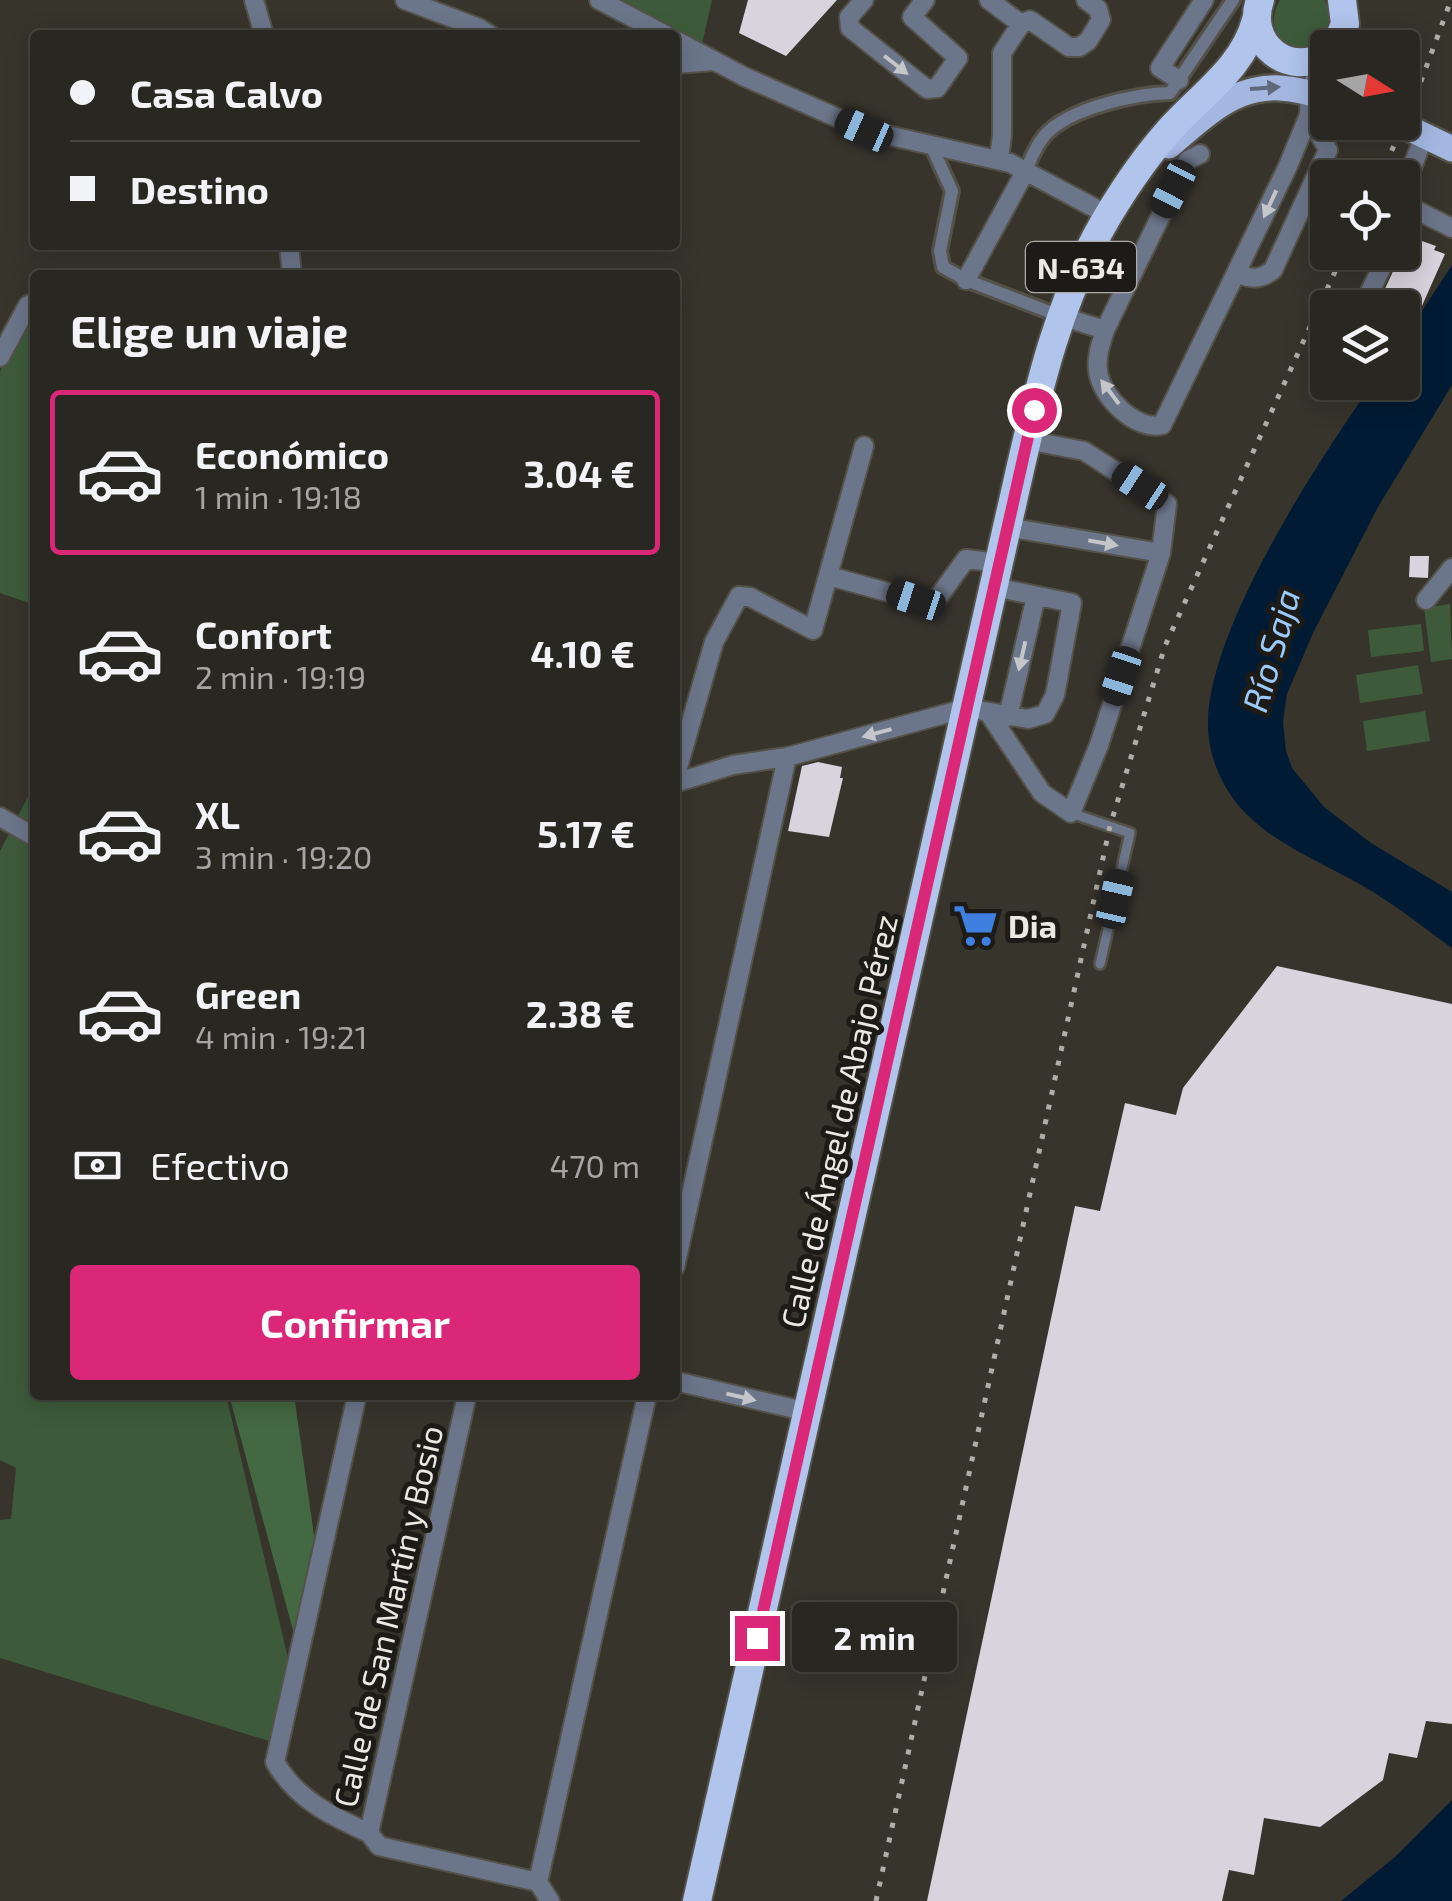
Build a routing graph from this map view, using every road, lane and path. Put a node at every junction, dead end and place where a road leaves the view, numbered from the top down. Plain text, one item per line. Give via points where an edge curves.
1 (254, 0) edge
2 (404, 0) edge
3 (599, 0) edge
4 (864, 0) edge
5 (925, 0) edge
6 (990, 0) edge
7 (1086, 0) edge
8 (1204, 0) edge
9 (1232, 0) edge
10 (1342, 0) edge
11 (1258, 10) edge
12 (1021, 24) junction
13 (263, 30) edge
14 (482, 30) edge
15 (656, 30) edge
16 (1339, 30) edge
17 (680, 43) edge
18 (715, 61) junction
19 (680, 64) edge
20 (1310, 64) edge
21 (1310, 68) edge
22 (1310, 71) edge
23 (1179, 80) junction
24 (1214, 86) junction
25 (1310, 89) edge
26 (1420, 134) edge
27 (1424, 136) junction
28 (1327, 140) edge
29 (930, 143) junction
30 (1452, 149) edge
31 (1200, 154) dead end
32 (998, 158) junction
33 (1415, 160) edge
34 (1026, 170) junction
35 (1128, 184) junction
36 (1108, 215) junction
37 (1420, 219) edge
38 (1452, 228) edge
39 (1238, 274) junction
40 (966, 280) junction
41 (30, 304) edge
42 (1060, 316) junction
43 (1105, 330) junction
44 (0, 357) edge
45 (1027, 440) junction
46 (864, 446) dead end
47 (1007, 527) junction
48 (1161, 553) junction
49 (1452, 568) edge
50 (996, 575) junction
51 (829, 576) junction
52 (1036, 596) junction
53 (1426, 600) dead end
54 (978, 710) junction
55 (1018, 718) junction
56 (788, 758) junction
57 (680, 763) edge
58 (680, 780) edge
59 (1071, 813) junction
60 (0, 817) edge
61 (30, 833) edge
62 (1100, 964) dead end
63 (680, 1244) edge
64 (680, 1382) edge
65 (356, 1400) edge
66 (466, 1400) edge
67 (646, 1400) edge
68 (808, 1412) junction
69 (369, 1833) junction
70 (538, 1882) junction
71 (550, 1901) edge
72 (697, 1901) edge

1 - 13 street
2 - 14 street
3 - 15 street
4 -> 5 street via 849,18 850,28 927,90 937,88 958,58 912,17
6 - 12 street
7 - 12 street via 1100,20 1079,48 1030,20
8 - 23 street via 1160,68
9 - 23 street
10 - 16 highway via 1346,17
11 - 20 highway, N-634 via 1262,42
11 - 24 highway, N-634 via 1244,52
12 - 32 street via 1002,53
17 - 18 street
18 - 19 street
18 - 29 street via 864,130
21 - 24 highway, N-634 via 1251,65
35 -> 22 main road, N-634 via 1232,95
23 - 34 street via 1170,93 1102,103 1048,132
24 - 35 highway, N-634
25 -> 39 street
26 - 27 main road
27 - 30 main road
27 - 33 street
28 - 39 street via 1273,270 1251,279
29 - 32 street
29 - 40 street via 952,191 943,266
31 - 43 street via 1188,160
32 - 34 street
34 - 36 street
34 - 40 street
35 - 36 highway, N-634
36 - 42 highway, N-634
37 - 38 street
39 -> 43 street via 1162,425 1151,428 1131,418 1098,377
40 - 42 street
41 - 44 street
42 - 43 street
42 - 45 highway, Calle de Ángel de Abajo Pérez / N-634
45 - 47 highway, Calle de Ángel de Abajo Pérez / N-634
45 - 48 street via 1084,451 1167,504
46 - 51 street
47 -> 48 street
47 - 50 highway, Calle de Ángel de Abajo Pérez / N-634
48 - 59 street
49 - 53 street
50 - 51 street via 966,559 937,599 916,600
50 - 52 street
50 - 54 highway, Calle de Ángel de Abajo Pérez / N-634
51 - 57 street via 814,630 738,596 714,642
52 -> 55 street
52 - 55 street via 1072,603 1055,696 1045,714
54 - 55 street
54 -> 56 street
54 - 59 street via 1042,793
54 - 68 highway, Calle de Ángel de Abajo Pérez / N-634
56 - 58 street
56 - 63 street
59 - 62 lane via 1130,833
60 - 61 street
64 -> 68 street
65 - 69 street, Calle de San Martín y Bosio via 275,1762 285,1780 322,1812
66 - 69 street, Calle de San Martín y Bosio
67 - 70 street
68 - 72 highway, Calle de Ángel de Abajo Pérez / N-634
69 - 70 street via 379,1846
70 - 71 street

